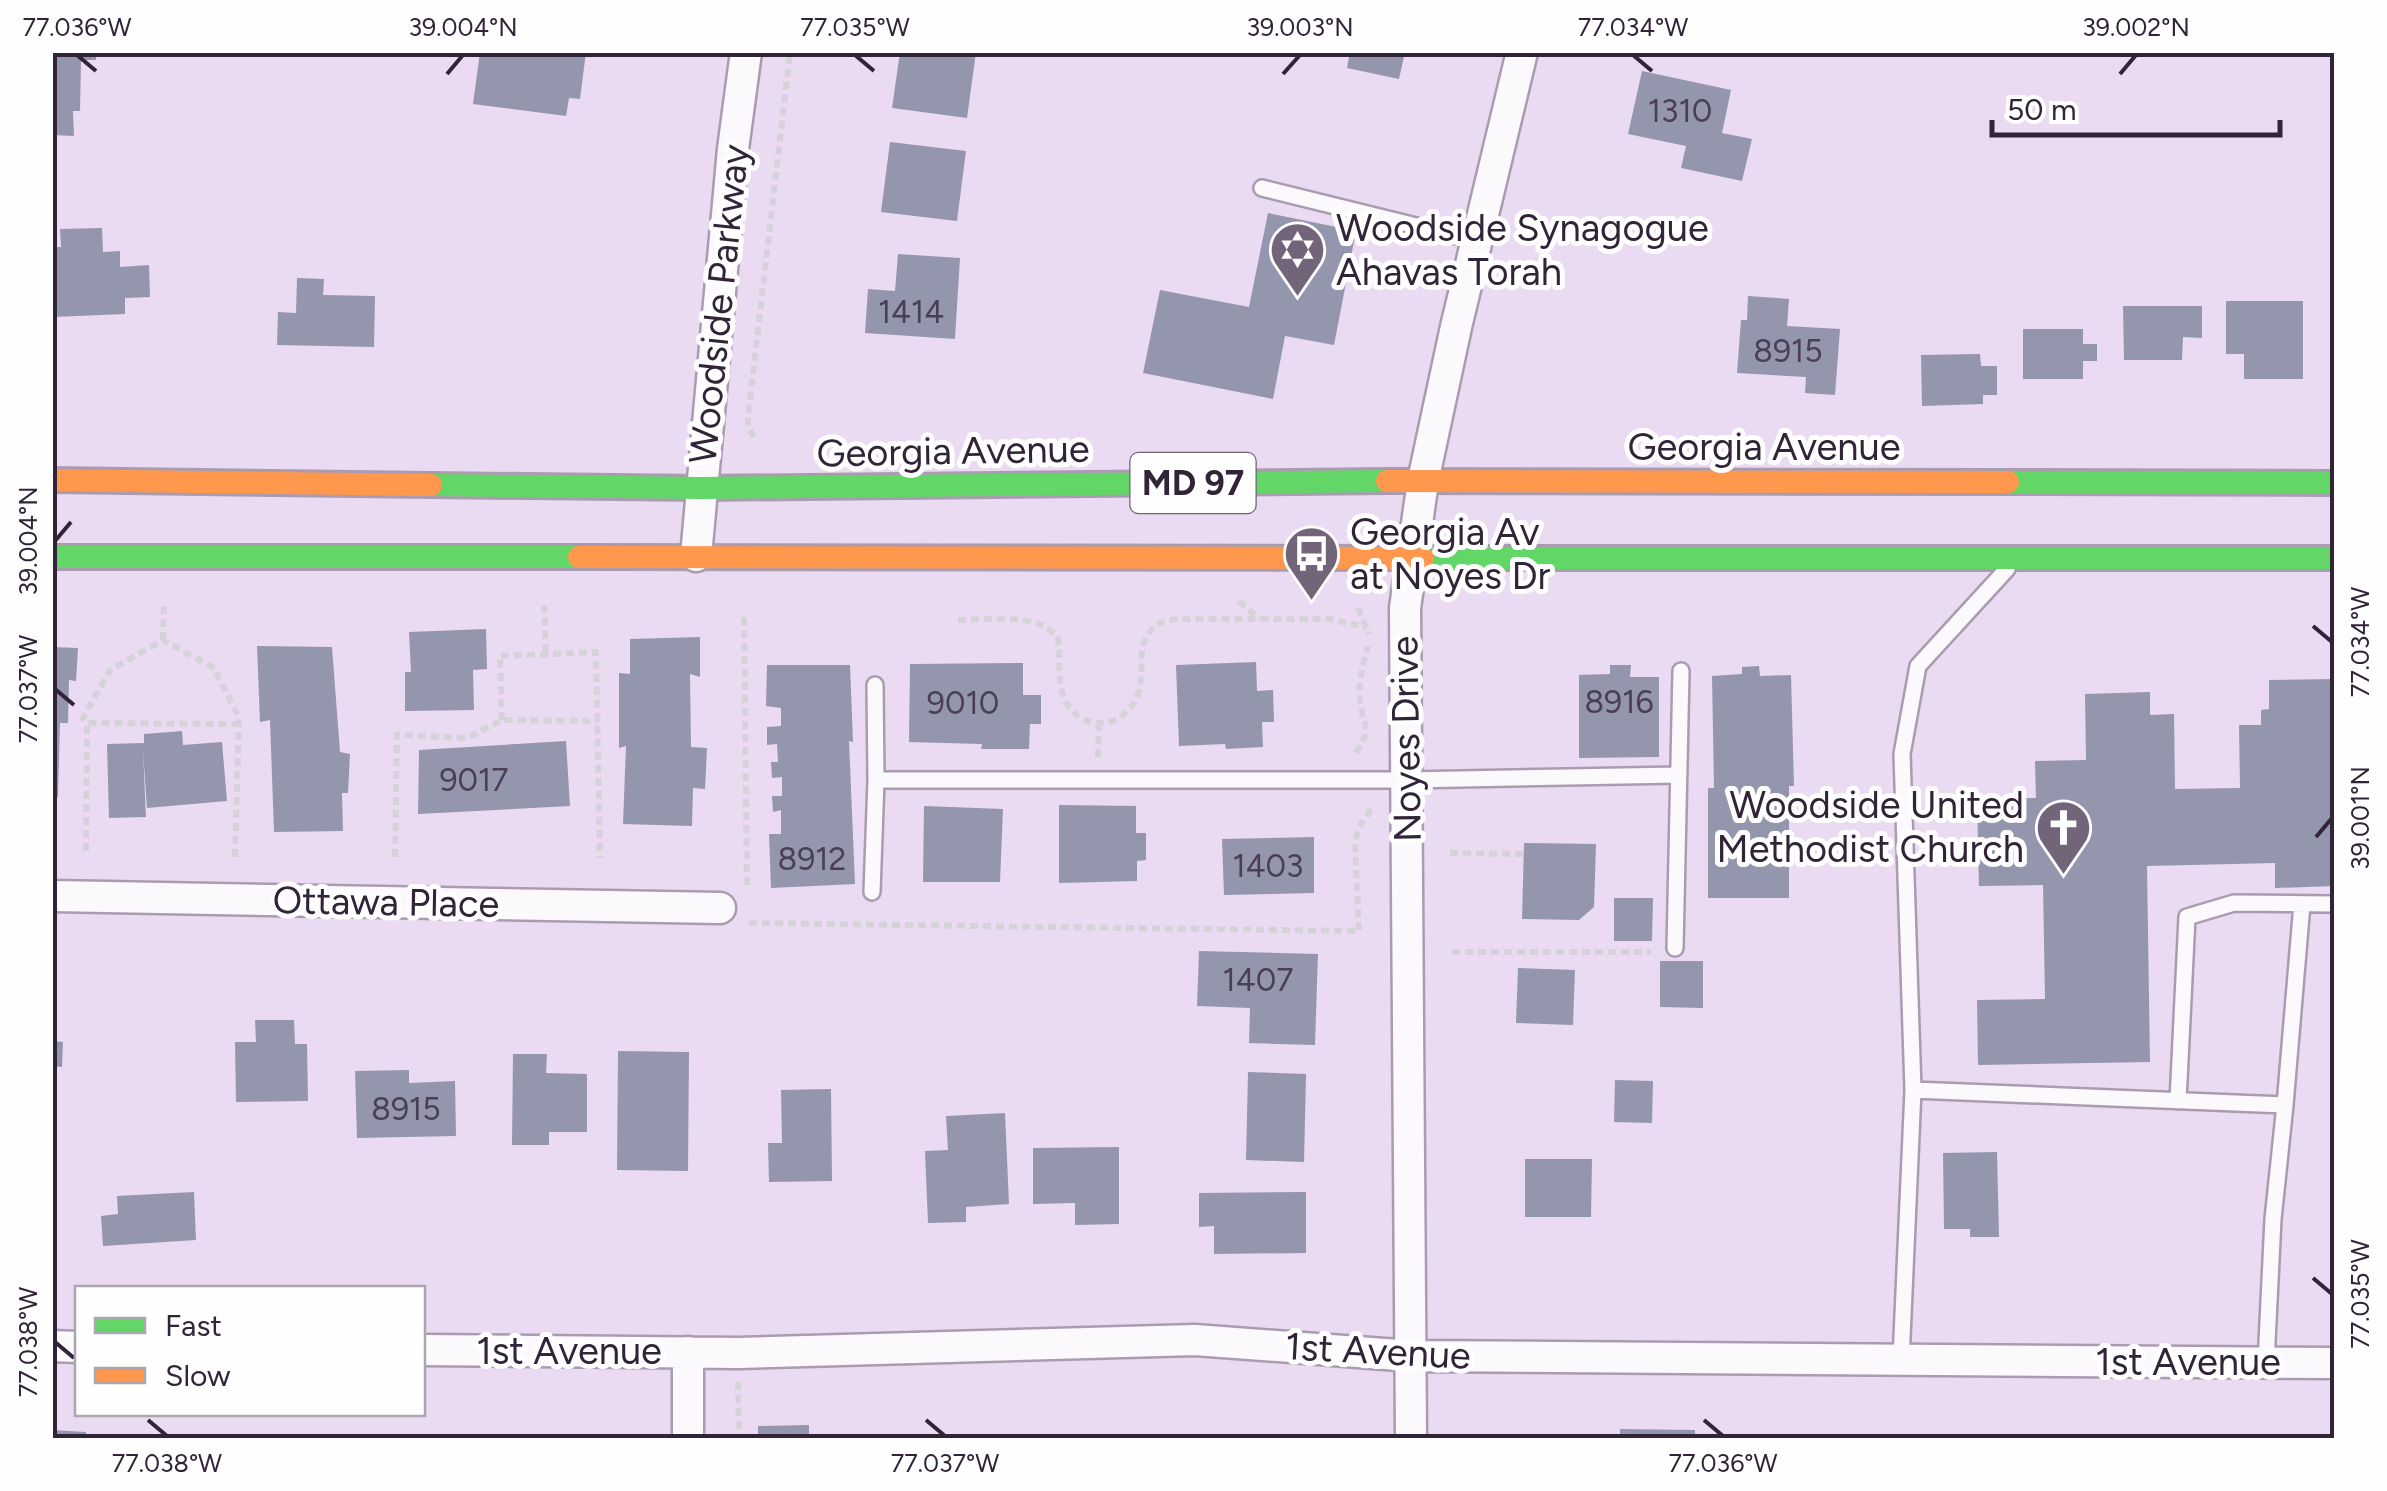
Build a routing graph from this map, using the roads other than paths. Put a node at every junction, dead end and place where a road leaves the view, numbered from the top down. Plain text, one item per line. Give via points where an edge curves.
1 (746, 52) edge
2 (1522, 52) edge
3 (1262, 188) dead end
4 (1477, 240) junction
5 (52, 480) edge
6 (1423, 481) junction
7 (2334, 483) edge
8 (701, 488) junction
9 (696, 556) junction
10 (52, 558) edge
11 (1413, 558) junction
12 (2334, 558) edge
13 (2016, 559) junction
14 (1681, 671) dead end
15 (875, 684) dead end
16 (1679, 775) junction
17 (876, 780) junction
18 (1407, 780) junction
19 (872, 892) dead end
20 (52, 896) edge
21 (2302, 904) junction
22 (2334, 904) edge
23 (734, 906) road end
24 (1670, 950) road end
25 (1913, 1090) junction
26 (2178, 1101) junction
27 (2285, 1105) junction
28 (425, 1350) edge
29 (688, 1352) junction
30 (1412, 1356) junction
31 (1901, 1360) junction
32 (2266, 1363) junction
33 (2334, 1363) edge
34 (688, 1438) edge
35 (1411, 1438) edge

1 - 8 street, Woodside Parkway
2 - 4 street, Noyes Drive
3 - 4 lane
4 - 6 street, Noyes Drive
5 - 8 main road, Georgia Avenue / MD 97
6 - 7 main road, Georgia Avenue / MD 97
6 - 8 main road, Georgia Avenue / MD 97
6 - 11 street, Noyes Drive
8 - 9 street, Woodside Parkway
9 - 10 main road, MD 97
9 - 11 main road, MD 97
11 - 13 main road, MD 97
11 - 18 street, Noyes Drive via 1405,608
12 - 13 main road, MD 97
13 - 25 lane via 1918,666 1902,754
14 - 16 lane
15 - 17 lane
16 - 18 lane
16 - 24 lane
17 - 18 lane
17 - 19 lane
18 - 30 street, Noyes Drive
20 - 23 street, Ottawa Place
21 - 22 lane
21 - 26 lane via 2234,902 2187,918
21 - 27 lane
25 - 26 lane
25 - 31 lane
26 - 27 lane
27 - 32 lane
28 - 29 street, 1st Avenue
29 - 30 street, 1st Avenue via 1195,1340
29 - 34 street
30 - 31 street, 1st Avenue
30 - 35 street, Noyes Drive
31 - 32 street, 1st Avenue
32 - 33 street, 1st Avenue

